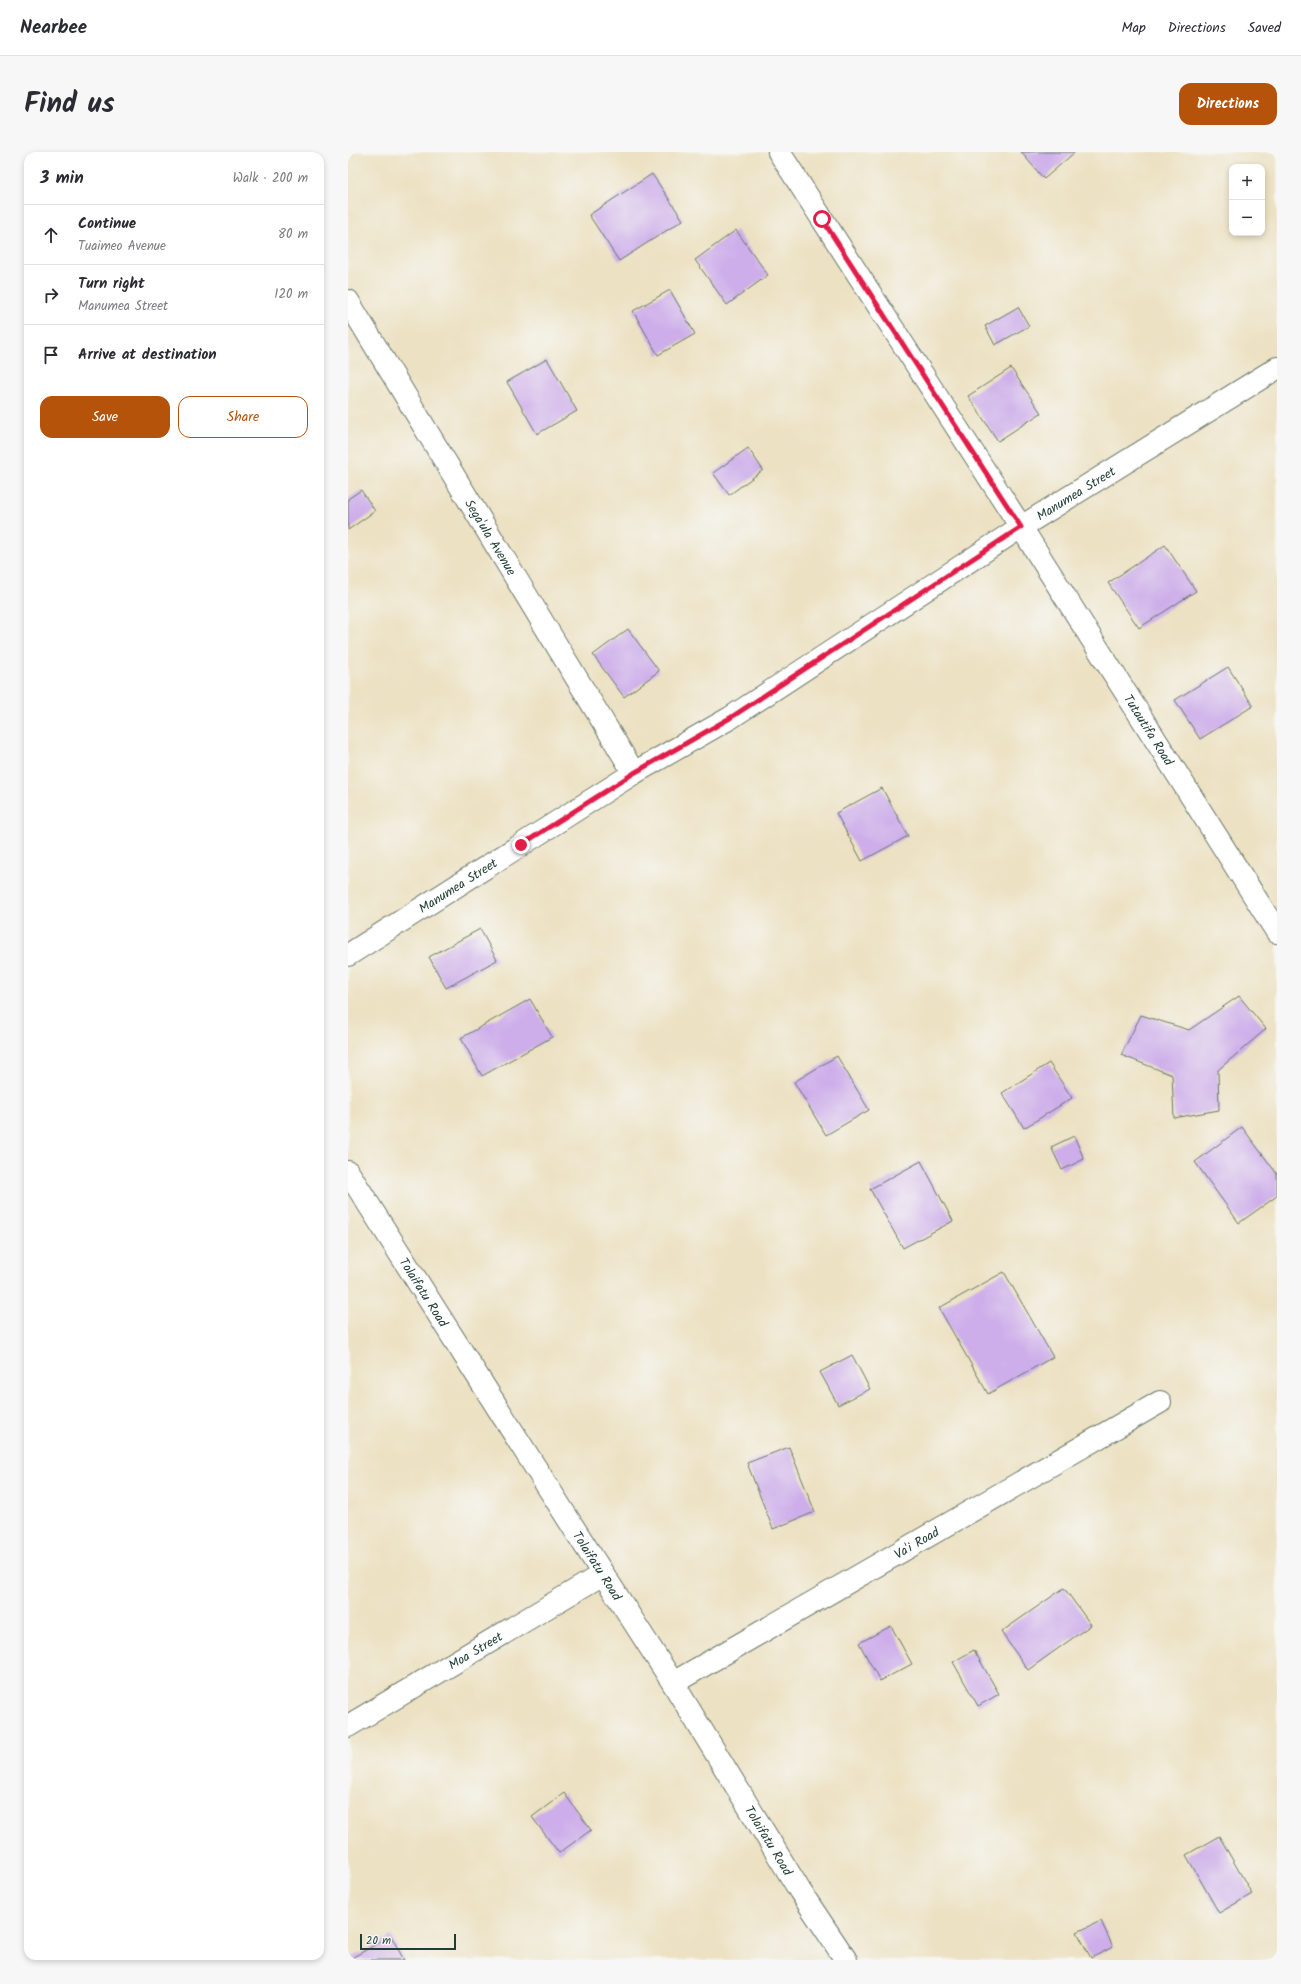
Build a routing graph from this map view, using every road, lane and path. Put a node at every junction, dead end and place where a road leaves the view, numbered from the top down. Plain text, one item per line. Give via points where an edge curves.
1 (779, 152) edge
2 (348, 301) edge
3 (1277, 368) edge
4 (1021, 527) junction
5 (634, 773) junction
6 (1277, 932) edge
7 (348, 955) edge
8 (348, 1172) edge
9 (1160, 1402) dead end
10 (602, 1574) junction
11 (674, 1683) junction
12 (348, 1726) edge
13 (846, 1960) edge

1 - 4 street, Tutautifa Road
2 - 5 street, Sega'ula Avenue
3 - 4 street, Manumea Street
4 - 5 street, Manumea Street via 730,718
4 - 6 street, Tutautifa Road
5 - 7 street, Manumea Street
8 - 10 street, Tolaifatu Road
9 - 11 street, Va'i Road
10 - 11 street, Tolaifatu Road
10 - 12 street, Moa Street
11 - 13 street, Tolaifatu Road via 800,1892

